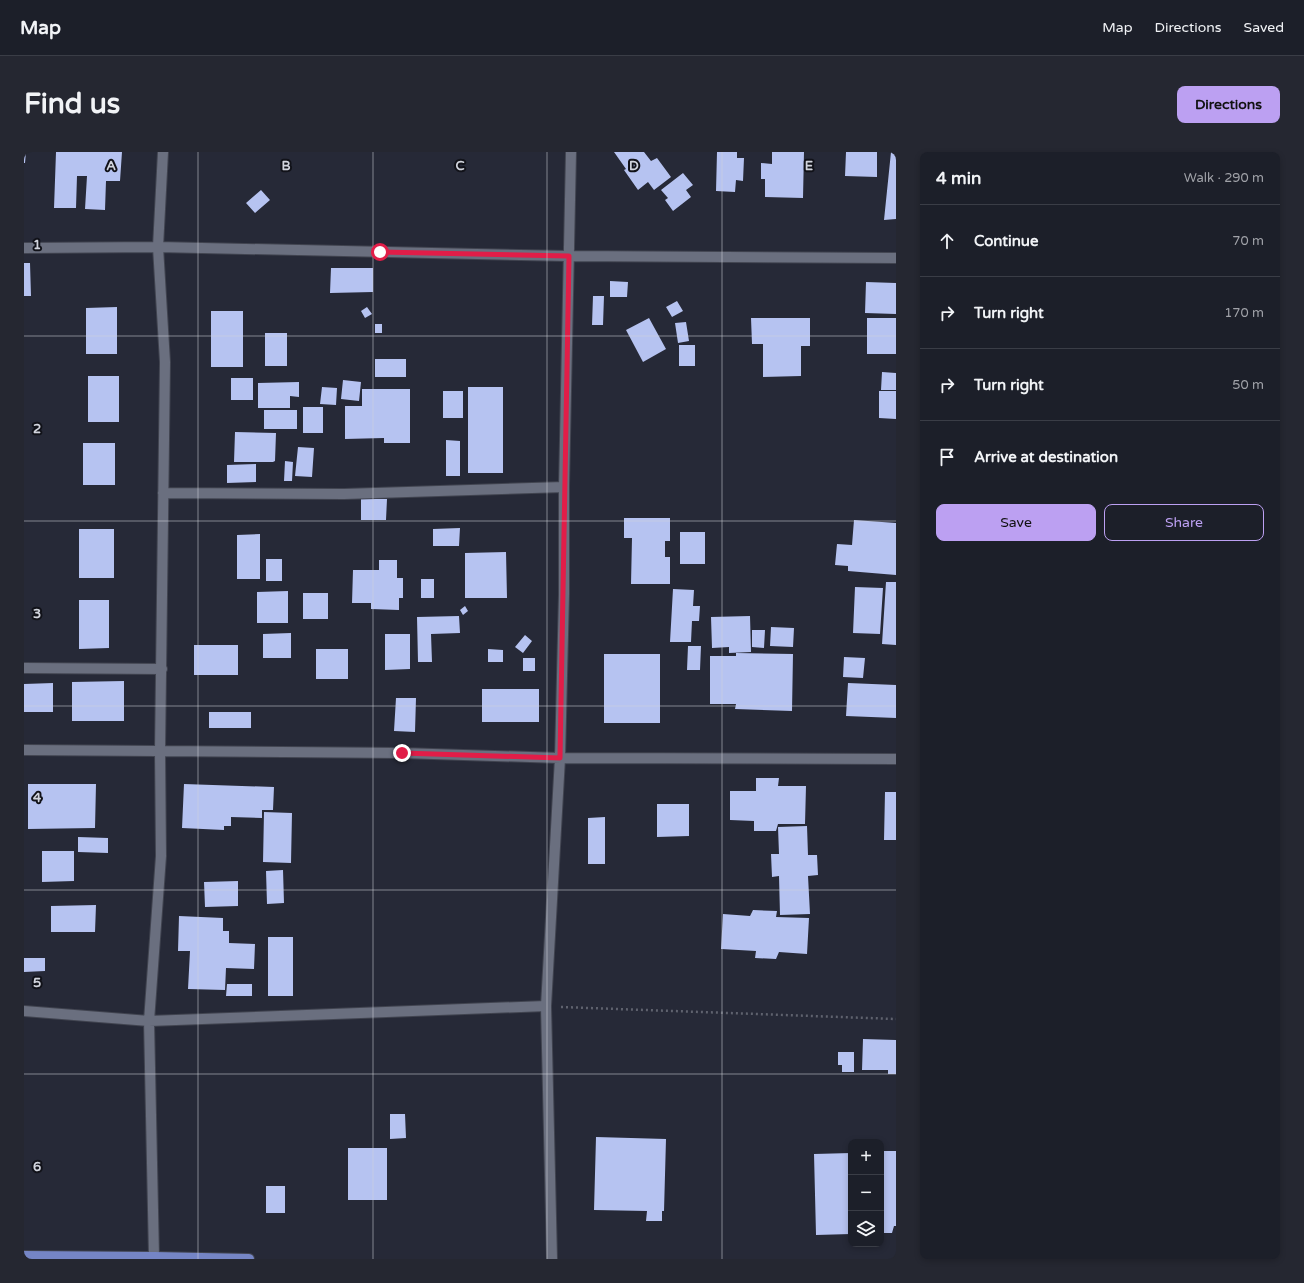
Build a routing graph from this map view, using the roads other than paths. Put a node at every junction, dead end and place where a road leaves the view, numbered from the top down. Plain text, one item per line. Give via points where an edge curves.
1 (163, 152) edge
2 (571, 152) edge
3 (24, 248) edge
4 (158, 248) junction
5 (569, 256) junction
6 (896, 258) edge
7 (564, 487) junction
8 (164, 493) junction
9 (24, 668) edge
10 (162, 669) junction
11 (24, 750) edge
12 (160, 751) junction
13 (560, 758) junction
14 (896, 759) edge
15 (546, 1006) junction
16 (24, 1011) edge
17 (149, 1021) junction
18 (24, 1256) edge
19 (154, 1257) junction
20 (249, 1259) edge
21 (552, 1259) edge

1 - 4 street
2 - 5 street
3 - 4 street
4 - 5 street
4 - 8 street via 165,362
5 - 6 street
5 - 7 street
7 - 8 street via 344,494
7 - 13 street
8 - 10 street
9 - 10 street
10 - 12 street
11 - 12 street
12 - 13 street via 402,753
12 - 17 street via 160,856
13 - 14 street
13 - 15 street
15 - 17 street
15 - 21 street
16 - 17 street
17 - 19 street
18 - 19 main road
19 - 20 main road

